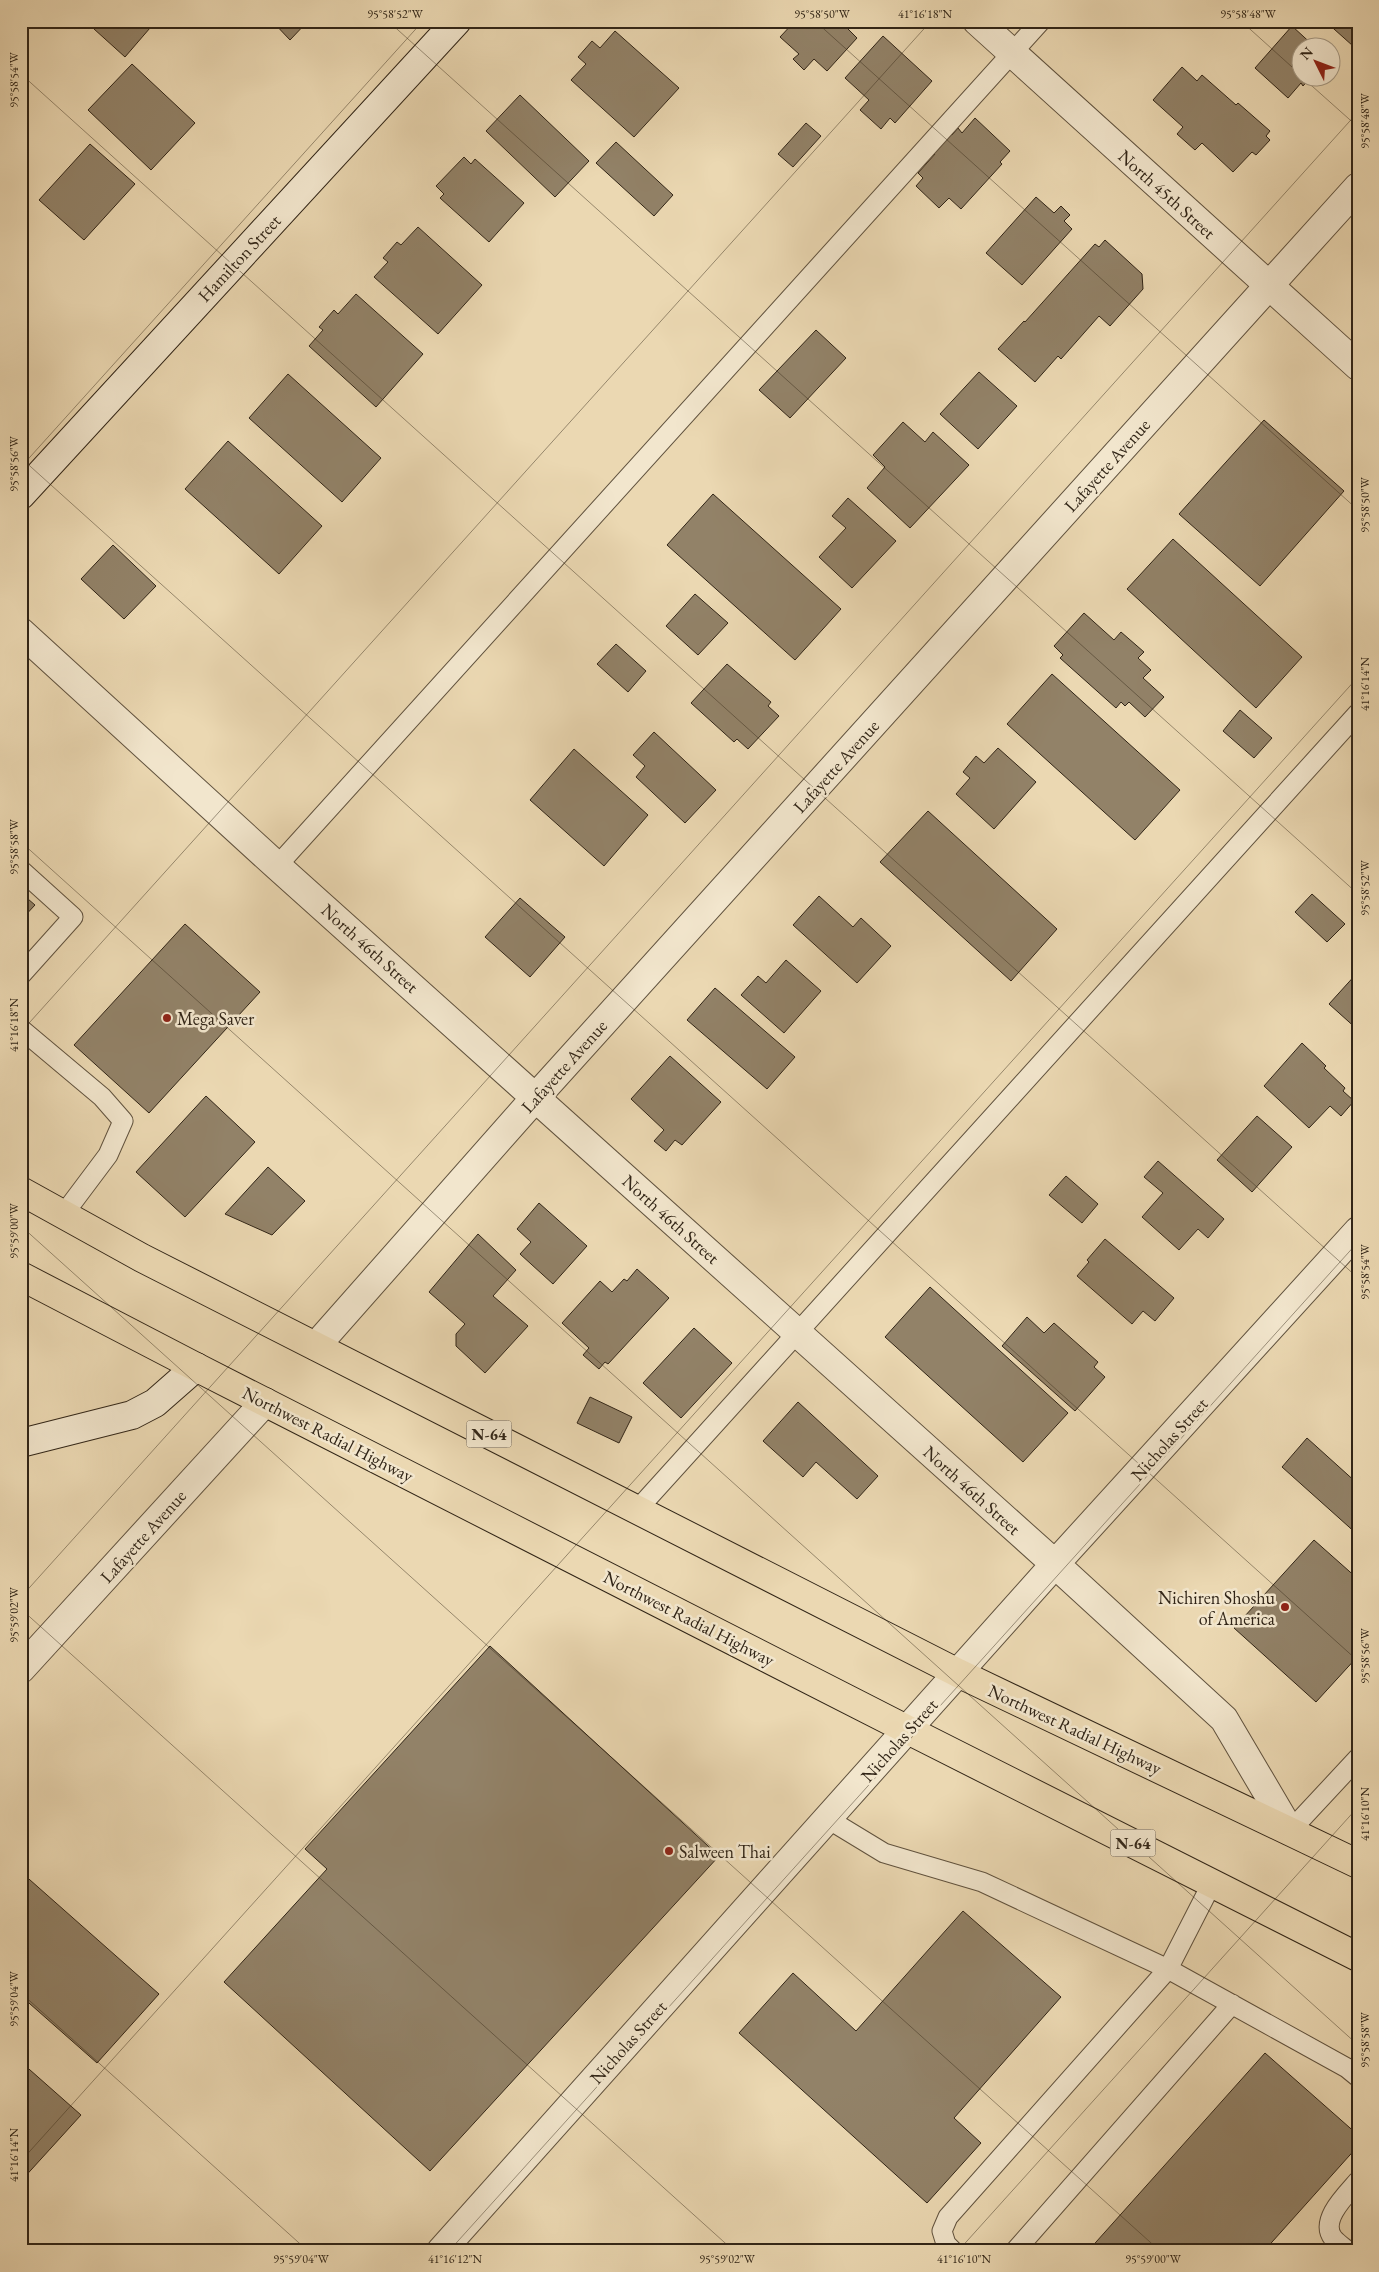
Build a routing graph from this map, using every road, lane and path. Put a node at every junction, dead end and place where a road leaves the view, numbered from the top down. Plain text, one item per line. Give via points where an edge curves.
1 (457, 21) edge
2 (977, 21) edge
3 (1041, 21) edge
4 (1012, 53) junction
5 (1358, 187) edge
6 (1269, 286) junction
7 (1358, 366) edge
8 (21, 495) edge
9 (21, 632) edge
10 (1358, 713) edge
11 (277, 866) junction
12 (21, 870) edge
13 (21, 975) edge
14 (21, 1029) edge
15 (536, 1097) junction
16 (21, 1192) edge
17 (63, 1216) junction
18 (1358, 1231) edge
19 (21, 1276) edge
20 (798, 1332) junction
21 (316, 1346) junction
22 (196, 1367) junction
23 (265, 1402) junction
24 (21, 1444) edge
25 (637, 1510) junction
26 (1055, 1564) junction
27 (21, 1669) edge
28 (958, 1673) junction
29 (908, 1730) junction
30 (1358, 1758) edge
31 (828, 1819) junction
32 (1290, 1831) junction
33 (1358, 1864) edge
34 (1212, 1883) junction
35 (1358, 1957) edge
36 (1168, 1969) junction
37 (1232, 2004) junction
38 (1358, 2077) edge
39 (1358, 2181) edge
40 (441, 2251) edge
41 (953, 2251) edge
42 (1015, 2251) edge
43 (1348, 2251) edge

1 - 8 street, Hamilton Street
2 - 4 street, North 45th Street
3 - 4 lane
4 - 6 street, North 45th Street
4 - 11 lane
5 - 6 street, Lafayette Avenue
6 - 7 street, North 45th Street
6 - 15 street, Lafayette Avenue
9 - 11 street, North 46th Street
10 - 20 lane
11 - 15 street, North 46th Street
12 - 13 lane via 73,916
14 - 17 lane via 102,1097 123,1121 108,1155
15 - 20 street, North 46th Street
15 - 21 street, Lafayette Avenue
16 - 17 main road, Northwest Radial Highway / N-64
17 - 21 main road, Northwest Radial Highway / N-64
18 - 26 street, Nicholas Street
19 - 22 main road, Northwest Radial Highway / N-64
20 - 25 lane
20 - 26 street, North 46th Street
21 - 25 main road, Northwest Radial Highway / N-64
22 - 23 main road, Northwest Radial Highway / N-64
22 - 24 street via 155,1403 132,1415
23 - 27 street, Lafayette Avenue
23 - 29 main road, Northwest Radial Highway / N-64
25 - 28 main road, Northwest Radial Highway / N-64
26 - 28 street, Nicholas Street
26 - 32 street, North 46th Street via 1224,1720
28 - 29 street, Nicholas Street
28 - 32 main road, Northwest Radial Highway / N-64
29 - 31 street, Nicholas Street
29 - 34 main road, Northwest Radial Highway / N-64
30 - 32 lane
31 - 36 lane via 884,1853 982,1882
31 - 40 street, Nicholas Street
32 - 33 main road, Northwest Radial Highway / N-64
34 - 35 main road, Northwest Radial Highway / N-64
34 - 36 lane
36 - 37 lane
36 - 41 lane via 948,2217 942,2231 946,2244
37 - 38 lane
37 - 42 lane
39 - 43 lane via 1329,2221 1332,2237

